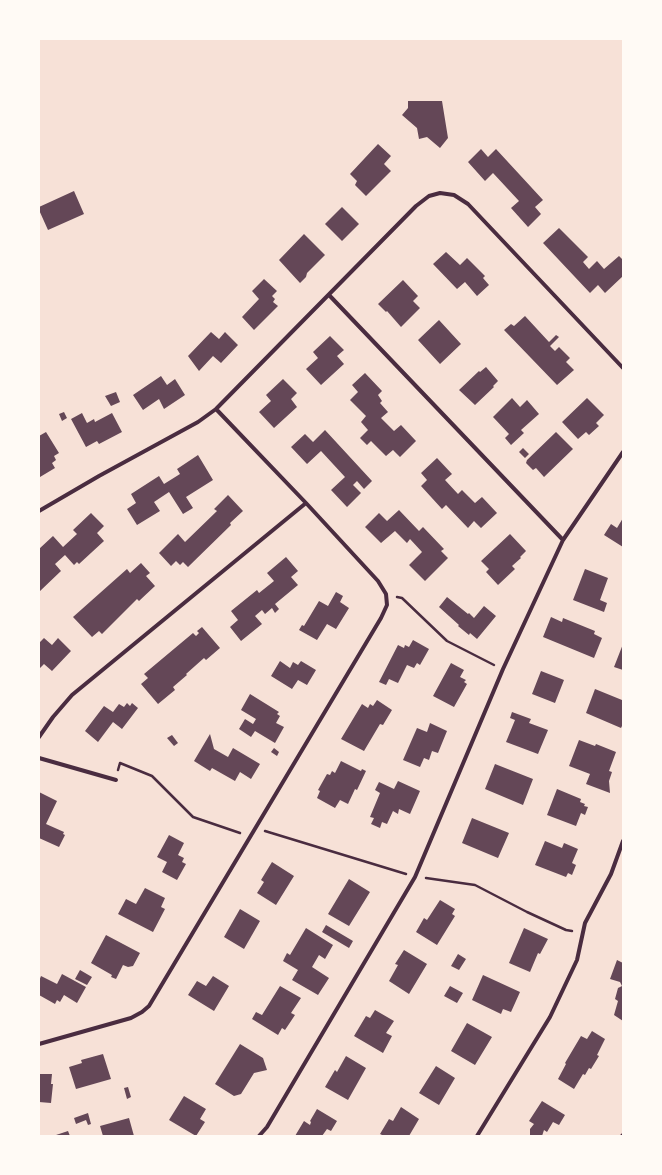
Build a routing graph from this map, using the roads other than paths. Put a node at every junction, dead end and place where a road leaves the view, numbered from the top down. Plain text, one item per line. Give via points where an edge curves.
1 (329, 295) junction
2 (623, 368) edge
3 (216, 409) junction
4 (623, 452) edge
5 (306, 504) junction
6 (39, 512) edge
7 (563, 540) junction
8 (39, 737) edge
9 (39, 758) edge
10 (116, 780) road end
11 (623, 841) edge
12 (39, 1044) edge
13 (260, 1136) edge
14 (476, 1136) edge

1 - 2 street via 416,206 429,196 440,193 454,195 468,204
1 - 3 street
1 - 7 street
3 - 5 street
3 - 6 street via 198,422
4 - 7 street
5 - 8 street via 72,696
5 - 12 street via 378,581 386,594 387,605 381,618 149,1006 131,1018
7 - 13 street via 503,669 415,877
9 - 10 street
11 - 14 street via 611,874 585,923 577,960 550,1017

